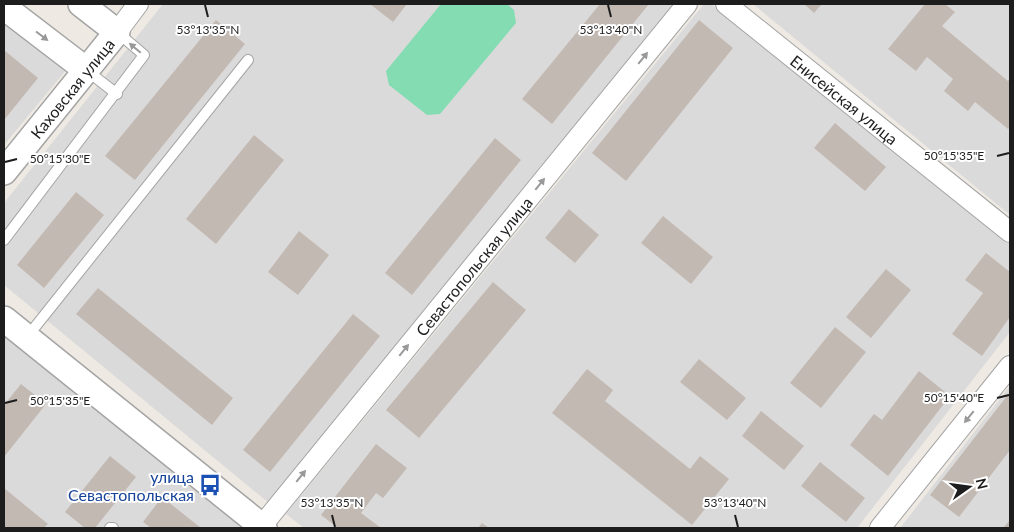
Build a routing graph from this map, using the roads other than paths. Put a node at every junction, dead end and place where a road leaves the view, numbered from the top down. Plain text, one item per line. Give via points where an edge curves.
1 (81, 4) edge
2 (138, 4) edge
3 (687, 4) edge
4 (726, 4) edge
5 (4, 6) edge
6 (116, 32) junction
7 (248, 60) dead end
8 (85, 69) junction
9 (117, 94) junction
10 (4, 172) edge
11 (1010, 232) edge
12 (4, 240) edge
13 (4, 320) edge
14 (27, 338) junction
15 (1010, 366) edge
16 (262, 528) edge
17 (880, 528) edge

1 - 6 street
2 - 6 street, Каховская улица
16 -> 3 street, Севастопольская улица
4 - 11 street, Енисейская улица
5 -> 8 street
6 - 8 street, Каховская улица
9 -> 6 lane via 144,55
7 - 14 lane
8 - 9 lane
8 - 10 street, Каховская улица
9 - 12 lane
13 - 14 street
14 - 16 street
15 -> 17 street

